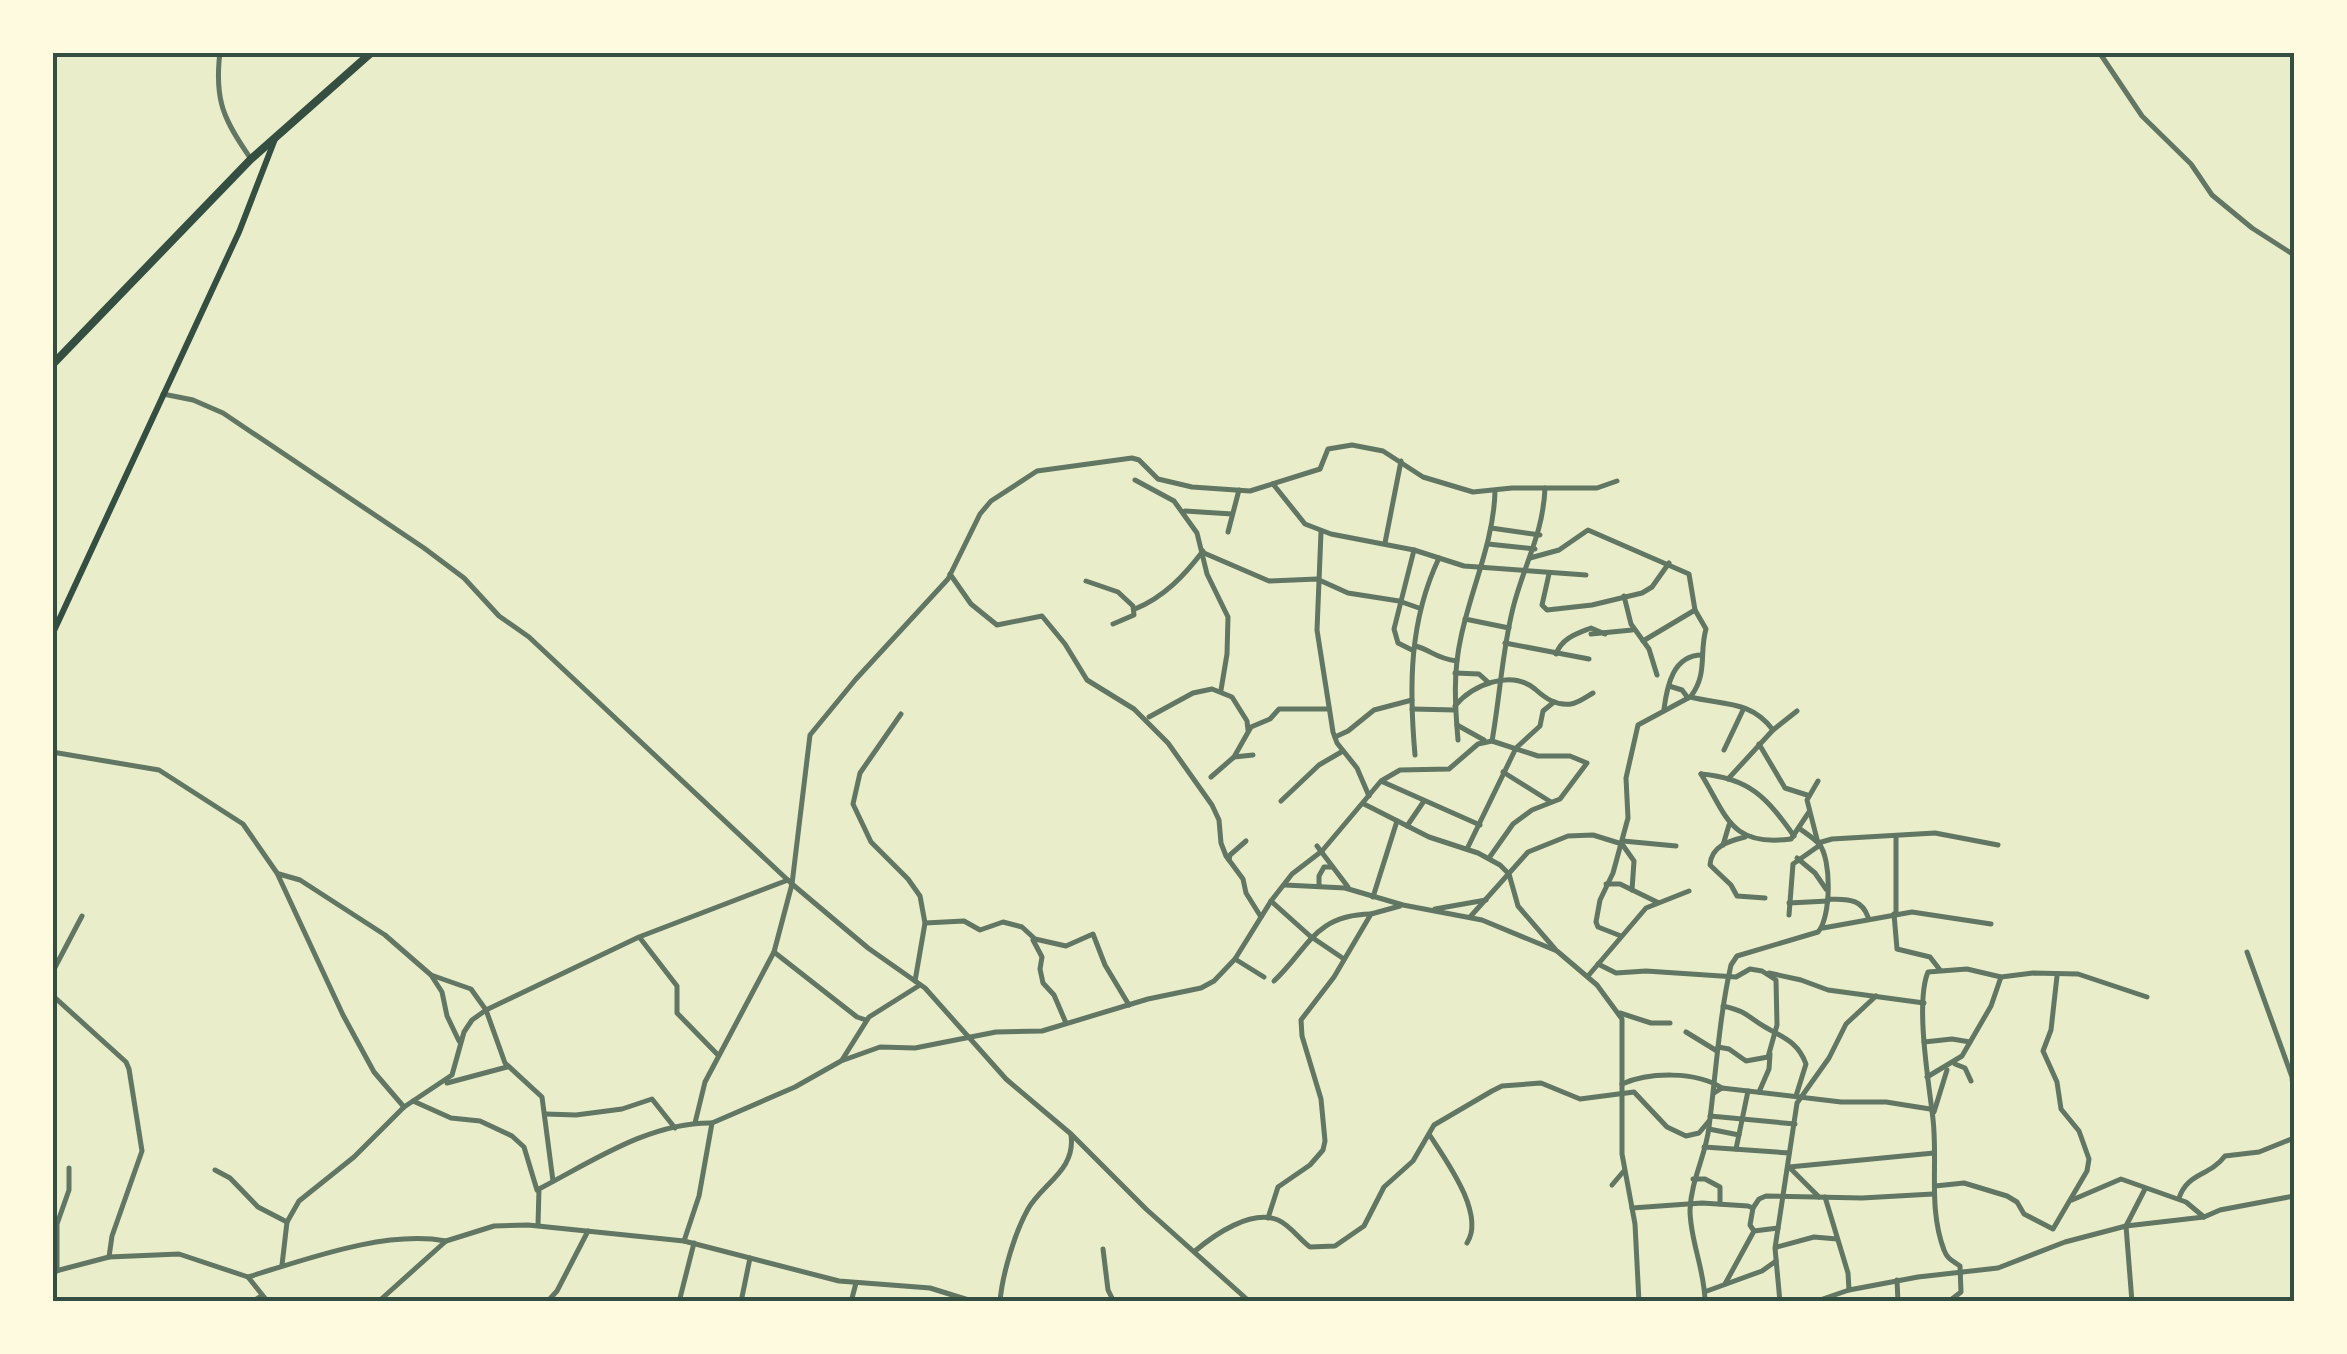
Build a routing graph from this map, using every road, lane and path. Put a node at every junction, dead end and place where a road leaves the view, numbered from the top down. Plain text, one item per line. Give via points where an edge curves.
1 (220, 52) edge
2 (372, 52) edge
3 (2099, 52) edge
4 (275, 138) junction
5 (251, 159) junction
6 (2294, 256) edge
7 (52, 365) edge
8 (163, 394) junction
9 (1401, 461) junction
10 (1135, 480) dead end
11 (1617, 481) dead end
12 (1273, 484) junction
13 (1545, 488) junction
14 (1239, 490) junction
15 (1495, 491) junction
16 (1183, 510) junction
17 (1206, 512) junction
18 (1232, 514) junction
19 (1490, 528) junction
20 (1228, 532) dead end
21 (1321, 532) junction
22 (1197, 533) junction
23 (1540, 535) junction
24 (1385, 543) junction
25 (1487, 544) junction
26 (1535, 549) junction
27 (1414, 550) junction
28 (1203, 552) junction
29 (1438, 558) junction
30 (1530, 558) junction
31 (1669, 564) junction
32 (1480, 567) junction
33 (1523, 570) junction
34 (1549, 573) junction
35 (950, 574) junction
36 (1586, 575) dead end
37 (1317, 579) junction
38 (1086, 581) dead end
39 (1624, 596) junction
40 (1399, 600) junction
41 (1419, 608) junction
42 (1135, 609) junction
43 (1695, 610) junction
44 (1466, 619) junction
45 (1114, 624) dead end
46 (1508, 628) junction
47 (1634, 630) junction
48 (1590, 634) dead end
49 (1604, 634) junction
50 (52, 635) edge
51 (1643, 641) junction
52 (1505, 643) junction
53 (1413, 648) junction
54 (1556, 654) junction
55 (1702, 655) junction
56 (1590, 660) dead end
57 (1457, 661) junction
58 (1455, 674) junction
59 (1657, 675) dead end
60 (1501, 680) junction
61 (1489, 683) junction
62 (1669, 686) junction
63 (1221, 690) junction
64 (1467, 693) junction
65 (1593, 693) dead end
66 (1454, 697) junction
67 (1689, 697) junction
68 (1412, 700) junction
69 (1554, 702) junction
70 (1455, 708) junction
71 (1329, 709) junction
72 (1412, 709) junction
73 (1664, 709) junction
74 (1743, 710) junction
75 (1797, 711) dead end
76 (901, 714) dead end
77 (1149, 717) dead end
78 (1457, 725) junction
79 (1248, 730) junction
80 (1772, 730) junction
81 (1335, 737) junction
82 (1458, 740) dead end
83 (1489, 741) junction
84 (1759, 744) junction
85 (1516, 748) junction
86 (1724, 750) dead end
87 (1343, 751) junction
88 (52, 752) edge
89 (1254, 755) dead end
90 (1415, 755) dead end
91 (1234, 757) junction
92 (1503, 772) junction
93 (1211, 777) dead end
94 (1728, 779) junction
95 (1381, 781) junction
96 (1818, 781) dead end
97 (1808, 795) junction
98 (1369, 796) junction
99 (1281, 801) dead end
100 (1424, 801) junction
101 (1551, 802) junction
102 (1364, 804) junction
103 (1810, 810) junction
104 (1397, 821) junction
105 (1730, 824) junction
106 (1480, 825) junction
107 (1407, 826) junction
108 (1799, 828) junction
109 (1748, 836) junction
110 (1794, 836) junction
111 (1896, 836) junction
112 (1246, 840) dead end
113 (1622, 842) junction
114 (1724, 844) junction
115 (1819, 844) junction
116 (1998, 845) dead end
117 (1676, 846) dead end
118 (1319, 848) junction
119 (1467, 849) junction
120 (1228, 857) junction
121 (1489, 858) junction
122 (1797, 858) junction
123 (1336, 867) junction
124 (278, 873) junction
125 (1509, 874) junction
126 (790, 882) junction
127 (1319, 882) junction
128 (1606, 884) junction
129 (1284, 886) junction
130 (1350, 890) junction
131 (1632, 890) junction
132 (1689, 890) dead end
133 (1371, 897) junction
134 (1828, 897) junction
135 (1766, 898) dead end
136 (1271, 900) junction
137 (1486, 900) junction
138 (1656, 902) junction
139 (1789, 903) junction
140 (1403, 906) junction
141 (1384, 909) junction
142 (1432, 910) junction
143 (1371, 914) junction
144 (1895, 914) junction
145 (1789, 915) dead end
146 (82, 916) dead end
147 (1261, 917) junction
148 (1470, 917) junction
149 (1868, 918) junction
150 (924, 923) junction
151 (1991, 924) dead end
152 (1822, 928) junction
153 (639, 936) junction
154 (1310, 936) junction
155 (1621, 936) junction
156 (1032, 937) junction
157 (774, 952) junction
158 (1557, 952) junction
159 (2247, 952) dead end
160 (1236, 959) junction
161 (1344, 960) junction
162 (1598, 964) junction
163 (1940, 970) junction
164 (52, 973) edge
165 (1766, 973) junction
166 (431, 975) junction
167 (1588, 976) junction
168 (2057, 976) junction
169 (1264, 977) dead end
170 (1728, 977) junction
171 (2002, 977) junction
172 (1274, 981) dead end
173 (918, 983) junction
174 (52, 995) edge
175 (1876, 996) junction
176 (2147, 997) dead end
177 (1924, 1003) junction
178 (1129, 1005) junction
179 (1723, 1006) junction
180 (486, 1010) junction
181 (1620, 1013) junction
182 (866, 1020) junction
183 (1066, 1023) junction
184 (1670, 1024) dead end
185 (1686, 1032) dead end
186 (1776, 1032) junction
187 (968, 1037) junction
188 (459, 1041) junction
189 (1924, 1042) junction
190 (1970, 1042) junction
191 (1718, 1049) junction
192 (1966, 1051) junction
193 (1770, 1054) junction
194 (718, 1055) junction
195 (841, 1061) junction
196 (507, 1066) junction
197 (1950, 1066) junction
198 (1965, 1068) junction
199 (1927, 1076) junction
200 (1970, 1081) dead end
201 (1714, 1082) junction
202 (438, 1086) junction
203 (1622, 1088) junction
204 (1722, 1088) junction
205 (1748, 1091) junction
206 (1759, 1092) junction
207 (1712, 1095) junction
208 (1799, 1097) junction
209 (2294, 1100) edge
210 (414, 1101) junction
211 (404, 1108) junction
212 (546, 1114) junction
213 (1932, 1114) junction
214 (1742, 1118) junction
215 (1710, 1122) junction
216 (695, 1123) junction
217 (712, 1123) junction
218 (1795, 1124) junction
219 (676, 1128) junction
220 (1428, 1133) junction
221 (1071, 1134) junction
222 (1738, 1135) junction
223 (2294, 1138) edge
224 (1704, 1148) junction
225 (1736, 1149) junction
226 (1788, 1152) junction
227 (1934, 1153) junction
228 (1787, 1165) junction
229 (68, 1168) dead end
230 (214, 1170) dead end
231 (1623, 1171) junction
232 (1693, 1179) junction
233 (1800, 1179) junction
234 (553, 1182) junction
235 (1612, 1185) dead end
236 (2146, 1188) junction
237 (1935, 1190) junction
238 (538, 1192) junction
239 (1782, 1196) junction
240 (1802, 1196) junction
241 (2294, 1196) edge
242 (1822, 1197) junction
243 (2178, 1198) junction
244 (2068, 1202) junction
245 (1690, 1204) junction
246 (1720, 1204) junction
247 (1632, 1208) junction
248 (1753, 1208) junction
249 (2204, 1217) junction
250 (1268, 1218) junction
251 (55, 1222) edge
252 (287, 1222) junction
253 (538, 1225) junction
254 (2126, 1226) junction
255 (1778, 1228) junction
256 (588, 1230) junction
257 (1754, 1232) junction
258 (1837, 1238) junction
259 (684, 1241) junction
260 (446, 1242) junction
261 (1467, 1243) dead end
262 (694, 1244) junction
263 (1103, 1248) dead end
264 (1775, 1248) junction
265 (1195, 1251) junction
266 (109, 1258) junction
267 (750, 1258) junction
268 (1776, 1260) junction
269 (282, 1265) junction
270 (55, 1271) edge
271 (1960, 1272) junction
272 (248, 1277) junction
273 (1897, 1280) junction
274 (856, 1283) junction
275 (1725, 1284) junction
276 (1848, 1290) junction
277 (1705, 1292) junction
278 (261, 1296) junction
279 (1949, 1301) edge
280 (252, 1302) edge
281 (268, 1302) edge
282 (378, 1302) edge
283 (547, 1302) edge
284 (679, 1302) edge
285 (741, 1302) edge
286 (850, 1302) edge
287 (974, 1302) edge
288 (1000, 1302) edge
289 (1111, 1302) edge
290 (1250, 1302) edge
291 (1639, 1302) edge
292 (1705, 1302) edge
293 (1780, 1302) edge
294 (1814, 1302) edge
295 (1898, 1302) edge
296 (2132, 1302) edge

1 - 5 street via 224,118
2 - 4 highway
3 - 6 street via 2142,116 2212,195
4 - 5 highway
4 - 8 main road
5 - 7 highway
8 - 50 main road
8 - 126 street via 223,413 454,569
9 - 12 street via 1361,446 1334,445 1320,469
9 - 15 street via 1444,485
9 - 24 street
10 - 16 street
11 - 13 street via 1597,488
12 - 14 street
12 - 21 street via 1294,515
13 - 15 street
13 - 23 street
14 - 18 street
14 - 35 street via 1158,478 1132,458 1037,472 990,501
15 - 19 street
16 - 17 street
16 - 22 street
17 - 18 street
17 - 22 street via 1197,520
18 - 20 street
19 - 23 street
19 - 25 street
21 - 24 street
21 - 37 street
22 - 28 street
23 - 26 street
24 - 27 street
25 - 26 street
25 - 32 street
26 - 30 street
27 - 29 street
27 - 40 street
28 - 37 street via 1269,581
28 - 42 street via 1182,578
28 - 63 street via 1228,621
29 - 32 street
29 - 41 street
30 - 31 street via 1559,550 1588,530
30 - 33 street
31 - 39 street via 1652,587
31 - 43 street via 1689,574
32 - 33 street
32 - 44 street
33 - 34 street
33 - 46 street
34 - 36 street
34 - 39 street via 1542,599 1547,610
35 - 120 street via 997,625 1036,615 1048,620 1087,680 1134,710 1168,743 1220,820
35 - 126 street via 810,736
37 - 40 street
37 - 71 street
38 - 42 street via 1123,594
39 - 47 street
40 - 41 street
40 - 53 street via 1395,638
41 - 53 street
42 - 45 street
43 - 51 street
43 - 55 street via 1706,628
44 - 46 street
44 - 57 street
46 - 52 street
47 - 49 street
47 - 51 street
48 - 49 street
49 - 54 street via 1591,628 1575,634
51 - 59 street
52 - 54 street
52 - 60 street
53 - 57 street
53 - 68 street
54 - 56 street
55 - 62 street via 1682,663
55 - 67 street via 1702,676
57 - 58 street
58 - 61 street via 1479,674
58 - 66 street
60 - 61 street
60 - 69 street via 1526,684
60 - 83 street
61 - 64 street
62 - 67 street
62 - 73 street
63 - 77 street via 1200,690
63 - 79 street via 1232,697
64 - 66 street
64 - 70 street
65 - 69 street via 1570,704
66 - 70 street
67 - 73 street
67 - 74 street via 1732,702
68 - 72 street
68 - 81 street via 1374,710
69 - 85 street
70 - 72 street
70 - 78 street
71 - 79 street via 1279,709
71 - 81 street
72 - 90 street
73 - 113 street via 1635,731
74 - 80 street via 1760,714
74 - 86 street
75 - 80 street
76 - 150 street via 860,774 853,804 871,842 920,896
78 - 82 street
78 - 83 street
79 - 91 street
80 - 84 street
81 - 87 street
83 - 85 street
83 - 95 street via 1449,768 1400,770
84 - 94 street
84 - 97 street via 1785,788
85 - 92 street
85 - 101 street via 1587,762
87 - 98 street
87 - 99 street
88 - 124 street via 164,772 243,824
89 - 91 street
91 - 93 street
92 - 101 street
92 - 106 street
94 - 105 street via 1700,774
94 - 110 street via 1756,790
95 - 98 street
95 - 100 street
96 - 97 street
97 - 103 street
98 - 102 street
100 - 106 street
100 - 107 street
101 - 121 street via 1513,824
102 - 104 street
102 - 118 street
103 - 108 street
103 - 115 street
104 - 107 street
104 - 133 street
105 - 109 street
105 - 114 street
106 - 119 street
107 - 119 street
108 - 110 street
108 - 115 street
109 - 110 street
109 - 114 street
111 - 115 street
111 - 116 street via 1956,834
111 - 144 street
112 - 120 street
113 - 117 street
113 - 125 street via 1560,837 1528,852
113 - 128 street
113 - 131 street via 1634,861
114 - 135 street via 1712,854 1713,870 1736,896
115 - 122 street
115 - 134 street
118 - 123 street
118 - 129 street
119 - 121 street
120 - 147 street
121 - 125 street
122 - 134 street via 1816,873
122 - 139 street
123 - 127 street via 1324,868
123 - 130 street
124 - 166 street via 300,880 384,935
124 - 211 street via 366,1058
125 - 137 street
125 - 158 street via 1518,906
126 - 153 street
126 - 157 street
126 - 173 street
127 - 129 street
127 - 130 street
128 - 131 street
128 - 155 street via 1596,925
129 - 136 street
130 - 133 street
131 - 138 street
132 - 138 street
133 - 140 street
133 - 141 street
134 - 139 street
134 - 149 street via 1862,904
134 - 152 street
136 - 147 street
136 - 154 street
137 - 142 street
137 - 148 street
138 - 155 street
139 - 145 street
140 - 141 street
140 - 142 street
141 - 143 street
142 - 148 street
143 - 154 street via 1335,921
143 - 161 street
144 - 149 street
144 - 151 street
144 - 163 street via 1897,949 1930,957
146 - 164 street
147 - 160 street
148 - 158 street
149 - 152 street
150 - 156 street via 964,921 980,930 1004,922
150 - 173 street
152 - 170 street via 1738,956
153 - 180 street
153 - 194 street via 677,986 677,1013
154 - 161 street
154 - 172 street
155 - 162 street
156 - 178 street via 1066,946 1094,934
156 - 183 street via 1042,957 1040,975
157 - 182 street
157 - 194 street
158 - 167 street
159 - 209 street via 2292,1077
160 - 169 street
160 - 178 street via 1202,988
161 - 250 street via 1300,1028 1322,1099 1324,1150 1278,1188
162 - 167 street
162 - 170 street via 1616,973
163 - 171 street
163 - 177 street via 1927,976
165 - 170 street via 1748,968
165 - 175 street
165 - 186 street via 1778,984
166 - 180 street via 470,988
166 - 188 street
167 - 181 street
168 - 171 street
168 - 176 street via 2078,974
168 - 244 street via 2052,1030 2043,1050 2061,1109 2079,1130 2090,1159
170 - 179 street
171 - 190 street
173 - 182 street
173 - 187 street
174 - 266 street via 129,1069 142,1151
175 - 177 street
175 - 208 street via 1846,1024
177 - 189 street
178 - 183 street
179 - 186 street via 1747,1012
179 - 191 street
180 - 188 street
180 - 196 street
181 - 184 street
181 - 203 street
182 - 195 street
183 - 187 street
185 - 191 street
186 - 193 street
186 - 208 street via 1805,1058
187 - 195 street via 880,1047
187 - 221 street
188 - 202 street via 454,1071
189 - 190 street
189 - 199 street
190 - 192 street
191 - 193 street via 1751,1062
191 - 201 street
192 - 197 street
192 - 198 street
193 - 206 street
194 - 216 street
195 - 217 street
196 - 202 street
196 - 212 street via 538,1090
197 - 198 street
197 - 199 street
197 - 213 street
198 - 200 street
199 - 213 street
201 - 203 street via 1654,1078
201 - 204 street
201 - 207 street
202 - 210 street
203 - 215 street via 1640,1096 1676,1134 1693,1136
203 - 220 street via 1580,1099 1542,1083 1502,1086 1442,1118
203 - 231 street
204 - 205 street
204 - 207 street
205 - 206 street
205 - 214 street
206 - 208 street
207 - 215 street
208 - 213 street via 1886,1102
208 - 218 street
210 - 211 street
210 - 238 street via 512,1136 524,1147
211 - 252 street via 299,1201
212 - 219 street via 622,1110 652,1099
212 - 234 street
213 - 227 street
214 - 215 street
214 - 218 street
214 - 222 street
215 - 222 street
215 - 224 street
216 - 217 street
216 - 219 street
217 - 259 street
218 - 226 street
219 - 234 street via 614,1149
220 - 250 street via 1413,1161 1384,1187 1364,1226 1335,1246 1310,1246
220 - 261 street via 1460,1184 1474,1229
221 - 265 street
221 - 288 street via 1062,1174 1027,1210
222 - 225 street
223 - 243 street via 2225,1156 2185,1184
224 - 225 street
224 - 232 street
225 - 226 street
226 - 228 street
227 - 228 street
227 - 237 street
228 - 233 street
228 - 239 street
229 - 251 street via 69,1190
230 - 252 street
231 - 235 street
231 - 247 street
232 - 245 street
232 - 246 street via 1720,1187
233 - 240 street
233 - 242 street
234 - 238 street
236 - 243 street
236 - 244 street via 2115,1180
236 - 254 street
237 - 242 street
237 - 244 street via 1964,1183 2007,1196 2024,1214 2053,1228
237 - 271 street via 1943,1248
238 - 253 street
239 - 240 street
239 - 248 street via 1762,1197
239 - 255 street
240 - 242 street
241 - 249 street
242 - 258 street
243 - 249 street
245 - 246 street
245 - 247 street
245 - 277 street
246 - 248 street
247 - 291 street
248 - 257 street
249 - 254 street
250 - 265 street via 1218,1232
251 - 270 street
252 - 269 street
253 - 256 street
253 - 260 street via 494,1226
254 - 271 street via 1998,1268
254 - 296 street
255 - 257 street
255 - 264 street
256 - 259 street
256 - 283 street
257 - 275 street
258 - 264 street
258 - 276 street
259 - 262 street
260 - 269 street via 406,1237
260 - 282 street
262 - 267 street
262 - 284 street
263 - 289 street
264 - 268 street
265 - 290 street
266 - 270 street
266 - 272 street via 180,1254
267 - 274 street
267 - 285 street
268 - 275 street
268 - 293 street
269 - 272 street
271 - 273 street
271 - 279 street via 1961,1292
272 - 278 street
273 - 276 street
273 - 295 street
274 - 286 street
274 - 287 street via 930,1288
275 - 277 street
276 - 294 street
277 - 292 street
278 - 280 street
278 - 281 street

